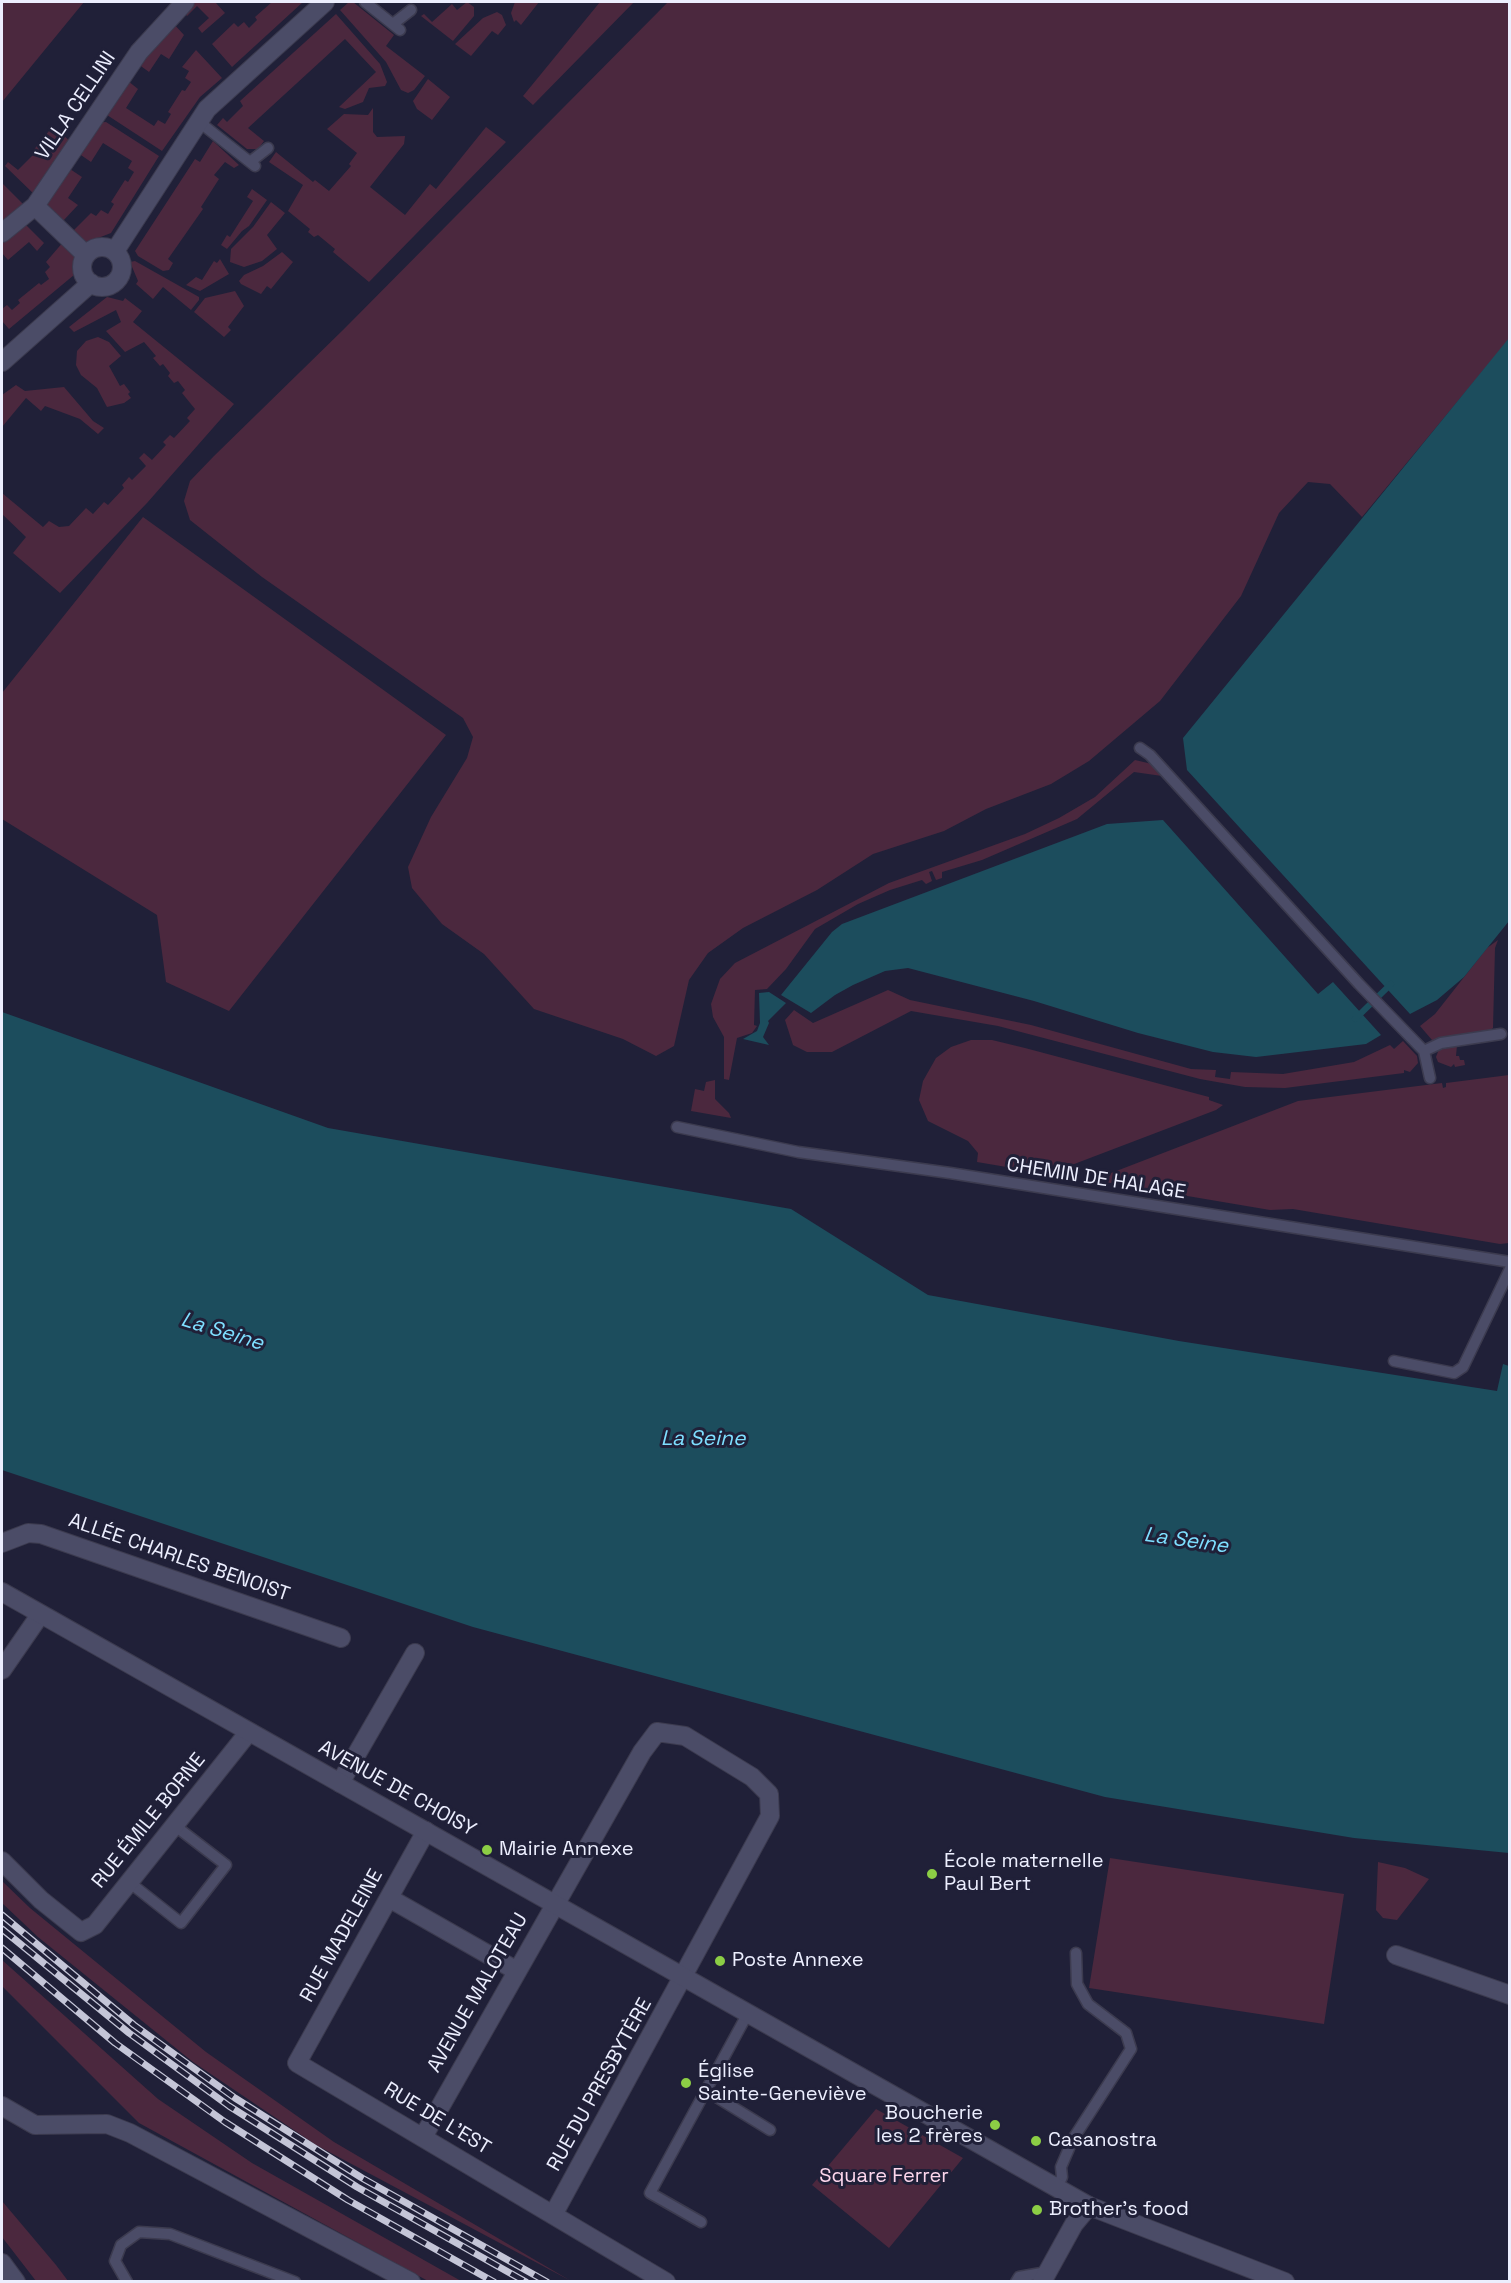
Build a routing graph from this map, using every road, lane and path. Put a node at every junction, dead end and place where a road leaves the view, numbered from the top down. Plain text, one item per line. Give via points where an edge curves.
1 (185, 2) edge
2 (325, 2) edge
3 (364, 2) edge
4 (411, 10) dead end
5 (198, 121) junction
6 (268, 148) dead end
7 (36, 206) junction
8 (2, 233) edge
9 (115, 251) junction
10 (86, 255) junction
11 (91, 283) junction
12 (2, 362) edge
13 (1140, 748) dead end
14 (1501, 1034) dead end
15 (1424, 1051) junction
16 (1430, 1078) dead end
17 (677, 1126) dead end
18 (1509, 1262) edge
19 (1509, 1269) edge
20 (1394, 1361) dead end
21 (2, 1543) edge
22 (2, 1592) edge
23 (40, 1615) junction
24 (340, 1638) dead end
25 (415, 1653) dead end
26 (2, 1670) edge
27 (248, 1732) junction
28 (340, 1783) junction
29 (174, 1825) junction
30 (426, 1831) junction
31 (2, 1862) edge
32 (129, 1882) junction
33 (389, 1898) junction
34 (555, 1903) junction
35 (1076, 1953) dead end
36 (1396, 1954) dead end
37 (517, 1971) junction
38 (685, 1977) junction
39 (1509, 1995) edge
40 (748, 2013) junction
41 (297, 2063) joint
42 (705, 2090) junction
43 (2, 2106) edge
44 (770, 2130) dead end
45 (423, 2137) junction
46 (1057, 2188) junction
47 (1089, 2206) junction
48 (553, 2215) junction
49 (701, 2222) dead end
50 (2, 2263) edge
51 (390, 2277) edge
52 (1044, 2277) edge
53 (16, 2282) edge
54 (127, 2282) edge
55 (295, 2282) edge
56 (411, 2282) edge
57 (666, 2282) edge
58 (1016, 2282) edge
59 (1285, 2282) edge

1 - 7 street, VILLA CELLINI via 139,52
2 - 5 street
3 - 4 lane via 396,27
5 - 6 lane via 252,164
5 - 9 street
7 - 8 street, VILLA CELLINI
7 - 10 street
9 - 10 street via 99,247
9 - 11 street via 123,266 117,281 108,287
10 - 11 street via 82,270
11 - 12 street
13 - 15 lane
14 - 15 lane via 1441,1043
15 - 16 lane
17 - 18 lane, CHEMIN DE HALAGE via 798,1152
19 - 20 lane via 1463,1367 1454,1373
21 - 24 street, ALLÉE CHARLES BENOIST via 28,1533 41,1534
22 - 23 street, AVENUE DE CHOISY
23 - 26 street
23 - 27 street, AVENUE DE CHOISY
25 - 28 street
27 - 28 street, AVENUE DE CHOISY
27 - 29 street, RUE ÉMILE BORNE
28 - 30 street, AVENUE DE CHOISY
29 - 32 street, RUE ÉMILE BORNE
29 - 32 lane via 226,1865 181,1923
30 - 33 street, RUE MADELEINE
30 - 34 street, AVENUE DE CHOISY
31 - 32 street, RUE ÉMILE BORNE via 81,1932 95,1924
33 - 37 street
33 - 41 street, RUE MADELEINE
34 - 37 street, AVENUE MALOTEAU
34 - 38 street, AVENUE DE CHOISY
34 - 38 street, AVENUE MALOTEAU via 657,1732 685,1736 752,1777 769,1794 771,1816
35 - 46 lane via 1077,1984 1088,2004 1126,2033 1131,2049 1073,2139
36 - 39 street
37 - 45 street, AVENUE MALOTEAU
38 - 40 street, AVENUE DE CHOISY
38 - 48 street, RUE DU PRESBYTÈRE
40 - 42 lane
40 - 46 street, AVENUE DE CHOISY
41 - 45 street, RUE DE L'EST
42 - 44 lane
42 - 49 lane via 650,2193
43 - 51 street via 35,2125 107,2124 130,2133
45 - 48 street, RUE DE L'EST
46 - 47 street, AVENUE DE CHOISY
47 - 52 street via 1074,2224
47 - 59 street, AVENUE DE CHOISY
48 - 57 street, RUE DE L'EST
50 - 53 street
51 - 56 street
52 - 58 lane via 1019,2277
54 - 55 lane via 115,2261 121,2245 139,2232 171,2234

